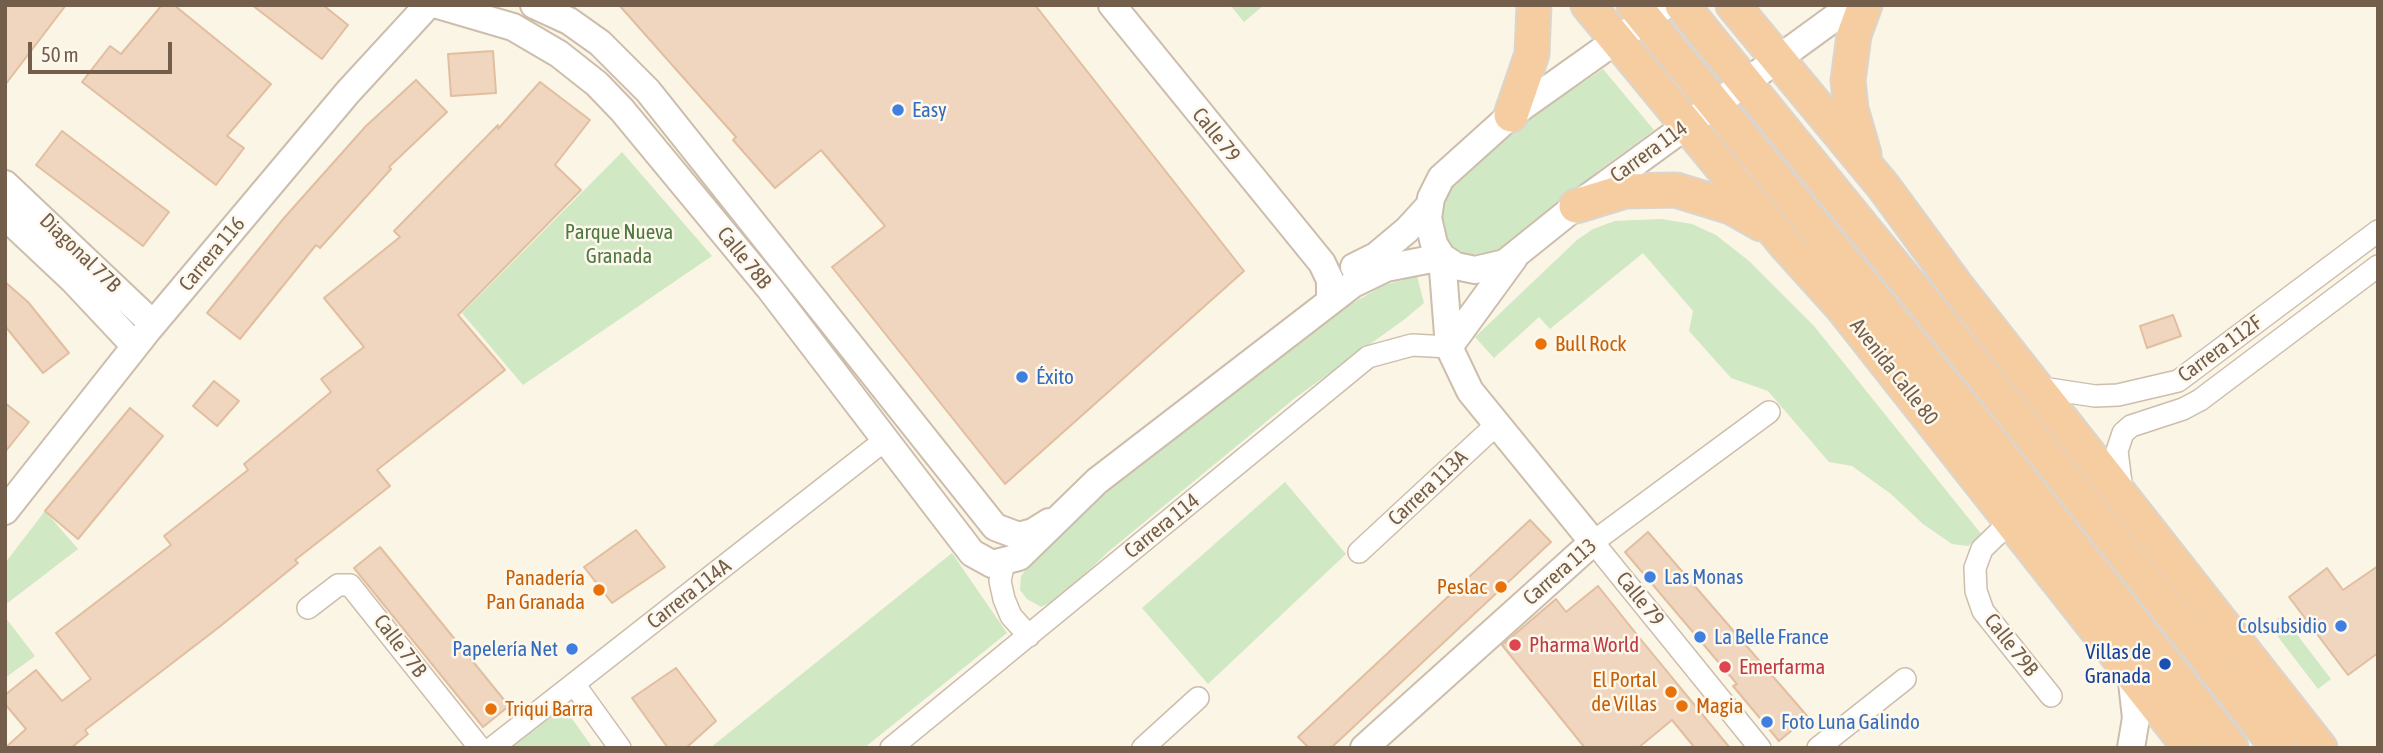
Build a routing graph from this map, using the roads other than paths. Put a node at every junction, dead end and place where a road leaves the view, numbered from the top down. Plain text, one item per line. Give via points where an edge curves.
1 (428, 5) edge
2 (438, 5) edge
3 (534, 5) edge
4 (1112, 5) edge
5 (1534, 5) edge
6 (1588, 5) edge
7 (1682, 5) edge
8 (1734, 5) edge
9 (1852, 5) edge
10 (1865, 5) edge
11 (558, 10) edge
12 (1649, 10) edge
13 (1619, 39) junction
14 (1778, 58) junction
15 (1745, 82) junction
16 (1716, 103) junction
17 (1511, 115) junction
18 (1688, 123) junction
19 (5, 184) edge
20 (1883, 186) junction
21 (1576, 205) junction
22 (1428, 206) junction
23 (5, 216) edge
24 (2378, 231) edge
25 (1784, 244) junction
26 (1515, 256) junction
27 (1442, 257) junction
28 (1322, 263) junction
29 (2378, 266) edge
30 (1330, 300) junction
31 (153, 324) junction
32 (135, 346) junction
33 (1449, 347) junction
34 (2036, 387) junction
35 (1769, 412) dead end
36 (1496, 425) junction
37 (885, 440) junction
38 (2122, 497) junction
39 (5, 511) edge
40 (1058, 516) junction
41 (2011, 521) junction
42 (1593, 542) junction
43 (1359, 552) dead end
44 (1004, 562) junction
45 (308, 608) dead end
46 (1029, 636) junction
47 (2131, 673) junction
48 (1905, 679) dead end
49 (574, 684) junction
50 (2051, 696) dead end
51 (1198, 698) dead end
52 (480, 748) edge
53 (492, 748) edge
54 (620, 748) edge
55 (891, 748) edge
56 (1143, 748) edge
57 (1364, 748) edge
58 (1759, 748) edge
59 (1818, 748) edge
60 (2131, 748) edge
61 (2190, 748) edge
62 (2231, 748) edge
63 (2278, 748) edge
64 (2320, 748) edge

1 - 31 street, Carrera 116 via 348,92
2 - 37 street, Calle 78B via 513,27 597,84 770,289
3 - 11 street, Calle 78B
4 - 28 street, Calle 79
5 - 17 highway via 1532,54
6 - 13 highway, Avenida Calle 80
7 - 15 highway
8 - 14 highway
9 - 14 street, Carrera 114
10 - 20 highway via 1849,58 1850,109 1857,136
11 - 40 street, Calle 78B via 649,91 995,527 1019,536
12 - 13 street
12 - 16 highway, Avenida Calle 80
13 - 17 street
13 - 18 highway, Avenida Calle 80
14 - 15 street, Carrera 114
14 - 20 highway
15 - 16 street, Carrera 114
15 - 63 highway
16 - 18 street, Carrera 114
16 - 62 highway, Avenida Calle 80
17 - 22 street via 1441,178
18 - 21 street, Carrera 114
18 - 25 highway, Avenida Calle 80
19 - 31 street, Diagonal 77B
20 - 34 highway
21 - 25 highway via 1625,191 1676,190 1731,207
21 - 26 street, Carrera 114
22 - 27 street via 1430,231
22 - 28 street via 1408,230 1363,264 1350,268
23 - 32 street, Diagonal 77B
24 - 34 street, Carrera 112F via 2178,381 2118,396
25 - 41 highway, Avenida Calle 80 via 1841,306
26 - 27 street, Carrera 114 via 1475,270
26 - 33 street
27 - 30 street via 1386,268
27 - 33 street, Calle 79
28 - 30 street via 1330,280
29 - 38 street, Carrera 112F via 2200,400 2123,433 2117,451
30 - 40 street
31 - 32 street, Carrera 116
32 - 39 street, Carrera 116
33 - 36 street, Calle 79 via 1470,391
33 - 46 street, Carrera 114 via 1412,345 1368,357
34 - 38 highway
35 - 42 street, Carrera 113
36 - 42 street, Calle 79
36 - 43 street, Carrera 113A
37 - 44 street, Calle 78B via 972,553 992,564
37 - 49 street, Carrera 114A
38 - 64 highway
40 - 44 street via 1035,544
41 - 47 highway, Avenida Calle 80
41 - 50 street, Calle 79B via 1982,549 1975,568 1976,591 1983,611
42 - 57 street, Carrera 113
42 - 58 street, Calle 79
44 - 46 street via 1000,581 1004,599 1011,616
45 - 52 street, Calle 77B via 338,585 350,585
46 - 55 street, Carrera 114
47 - 60 street via 2136,718
47 - 61 highway, Avenida Calle 80
48 - 59 street
49 - 53 street, Carrera 114A
49 - 54 street
51 - 56 street

